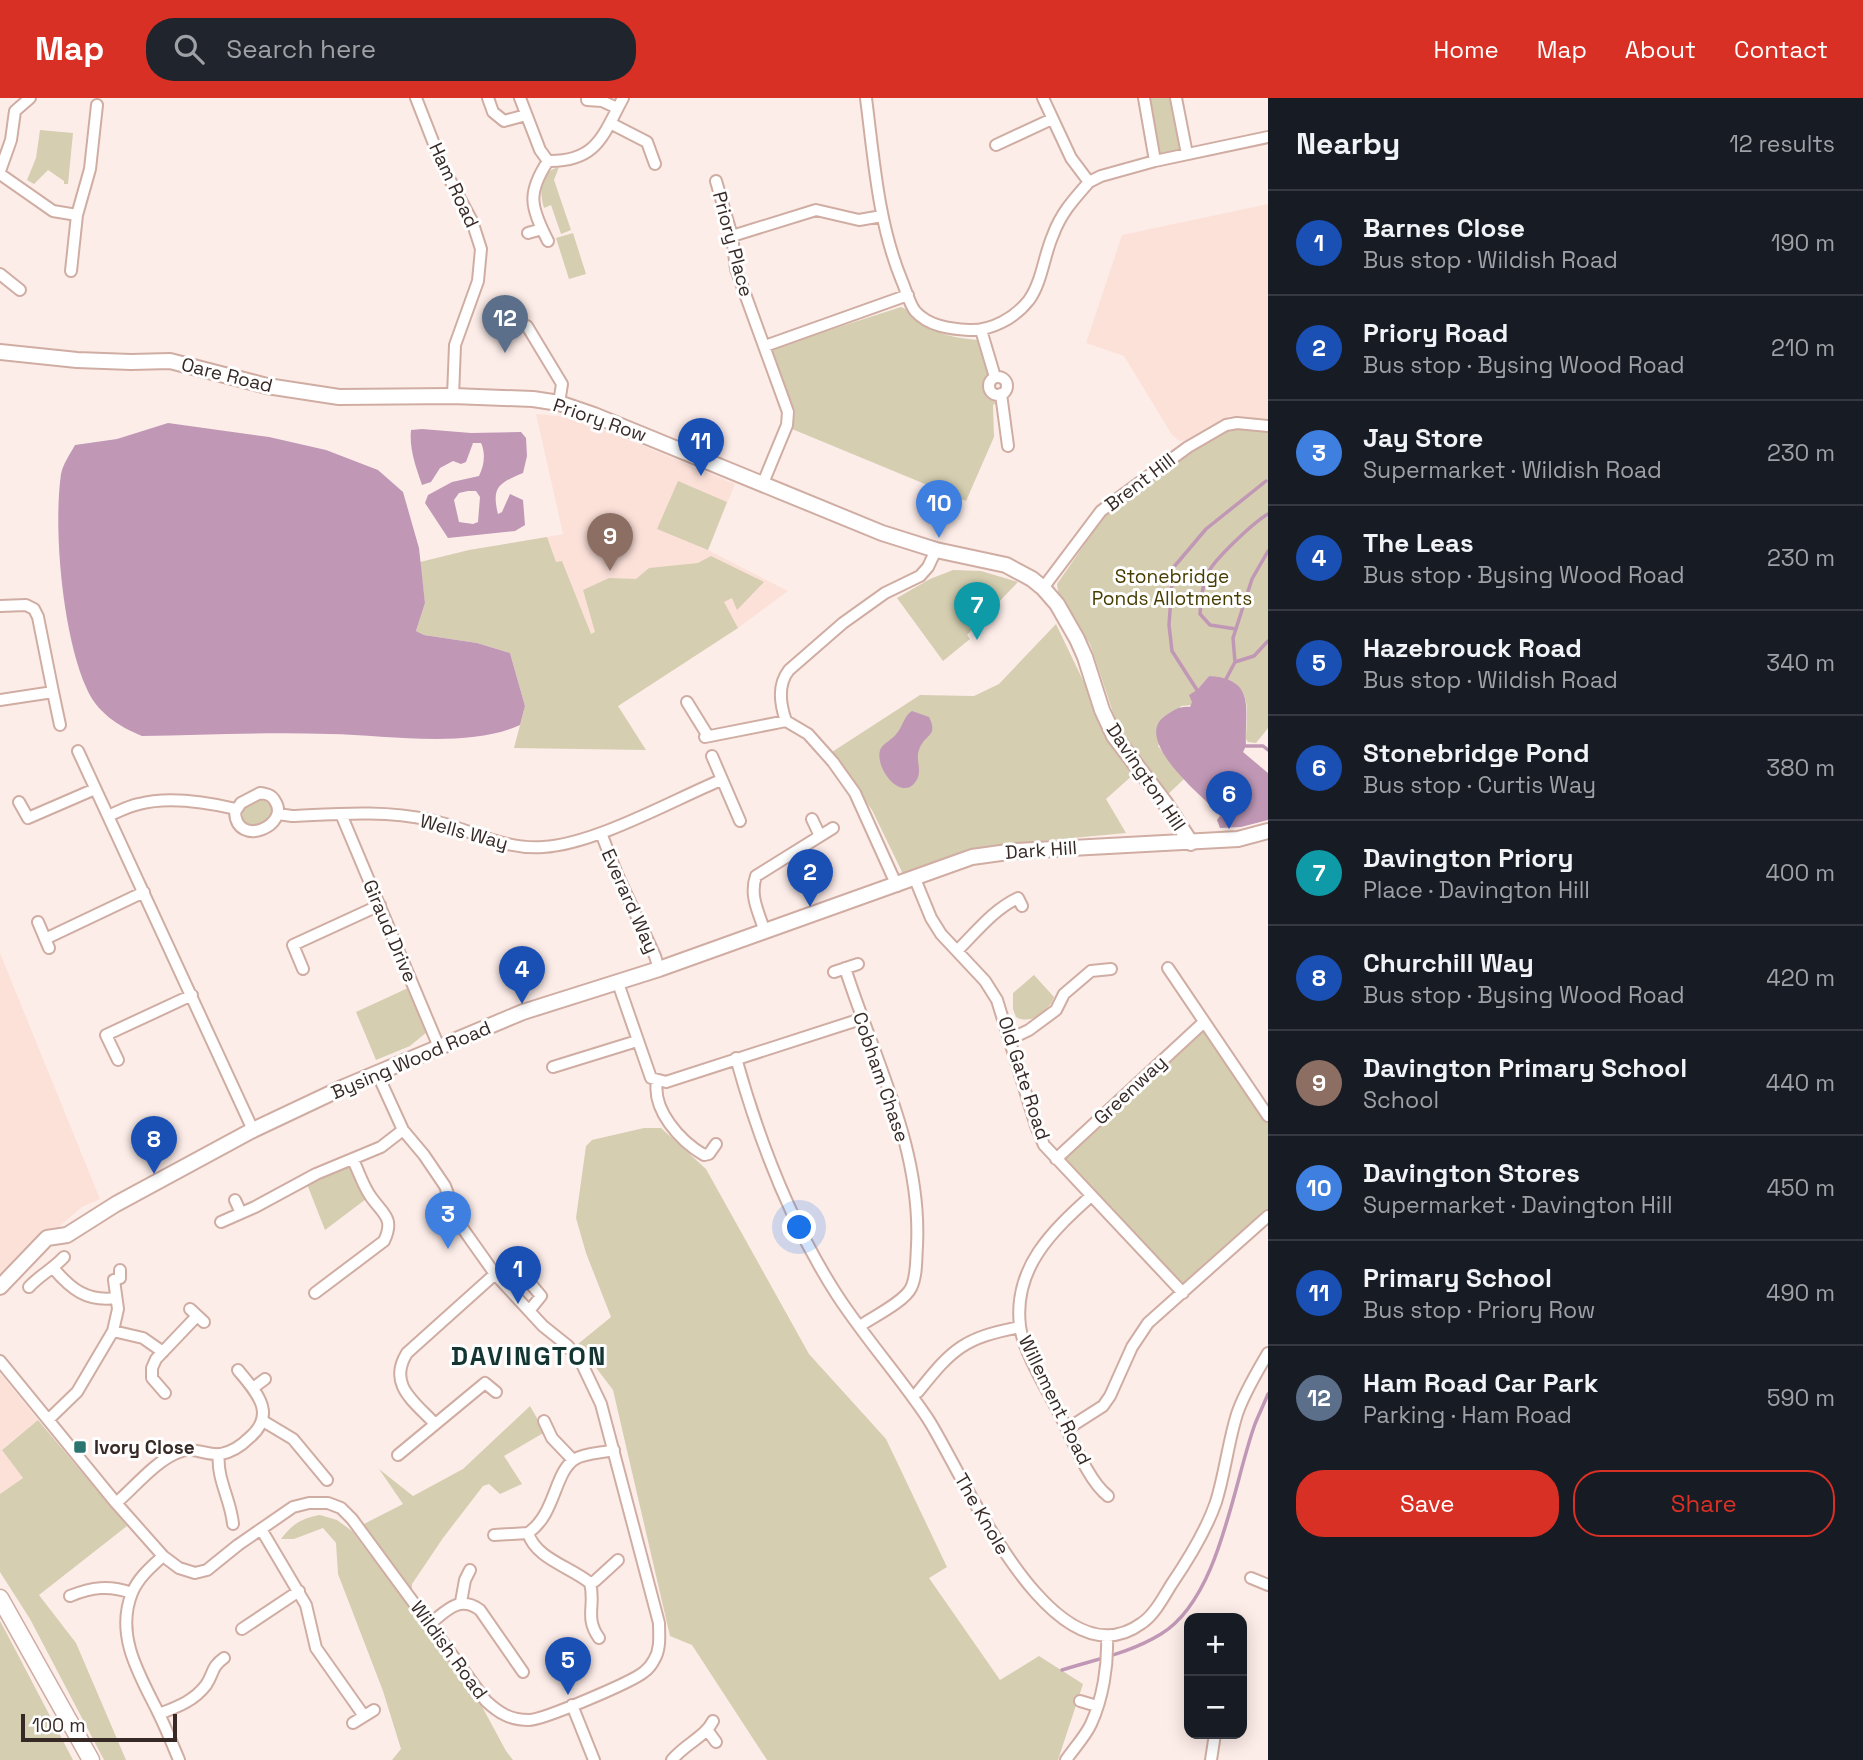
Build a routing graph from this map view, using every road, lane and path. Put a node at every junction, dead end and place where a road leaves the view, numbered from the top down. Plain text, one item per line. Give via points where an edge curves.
1 (416, 98) edge
2 (488, 98) edge
3 (520, 98) edge
4 (866, 98) edge
5 (1043, 98) edge
6 (1144, 98) edge
7 (1176, 98) edge
8 (22, 100) edge
9 (587, 100) dead end
10 (620, 103) edge
11 (97, 105) dead end
12 (526, 115) junction
13 (1052, 119) junction
14 (610, 123) junction
15 (1268, 137) edge
16 (996, 145) dead end
17 (1187, 154) junction
18 (548, 161) junction
19 (1155, 161) junction
20 (655, 164) dead end
21 (0, 172) edge
22 (716, 181) dead end
23 (1089, 182) junction
24 (77, 215) junction
25 (882, 216) junction
26 (542, 229) junction
27 (528, 233) dead end
28 (732, 236) junction
29 (548, 241) dead end
30 (71, 271) dead end
31 (0, 274) edge
32 (20, 290) dead end
33 (908, 295) junction
34 (527, 326) dead end
35 (981, 330) junction
36 (765, 346) junction
37 (0, 352) edge
38 (453, 396) junction
39 (559, 403) junction
40 (1268, 426) edge
41 (1008, 446) dead end
42 (763, 483) junction
43 (936, 550) junction
44 (1044, 588) junction
45 (0, 606) edge
46 (53, 692) junction
47 (0, 700) edge
48 (687, 702) dead end
49 (786, 720) junction
50 (60, 725) dead end
51 (78, 751) dead end
52 (712, 756) dead end
53 (721, 780) junction
54 (95, 789) junction
55 (19, 802) dead end
56 (236, 809) junction
57 (278, 814) junction
58 (341, 814) junction
59 (108, 816) junction
60 (812, 819) dead end
61 (740, 821) dead end
62 (833, 828) dead end
63 (1268, 831) edge
64 (601, 833) junction
65 (820, 836) junction
66 (1191, 843) junction
67 (915, 879) junction
68 (897, 886) junction
69 (144, 892) junction
70 (380, 905) junction
71 (1022, 906) dead end
72 (38, 922) dead end
73 (765, 932) junction
74 (957, 951) junction
75 (858, 964) dead end
76 (1168, 968) dead end
77 (303, 969) dead end
78 (659, 969) junction
79 (1111, 970) dead end
80 (618, 983) junction
81 (192, 995) junction
82 (861, 1018) junction
83 (1204, 1022) junction
84 (1010, 1039) junction
85 (637, 1041) junction
86 (439, 1047) junction
87 (736, 1058) junction
88 (118, 1060) dead end
89 (553, 1067) dead end
90 (377, 1073) junction
91 (657, 1082) junction
92 (1268, 1116) edge
93 (253, 1130) junction
94 (403, 1130) junction
95 (716, 1144) dead end
96 (1056, 1159) junction
97 (353, 1160) junction
98 (1091, 1196) junction
99 (235, 1200) dead end
100 (241, 1213) junction
101 (1268, 1216) edge
102 (221, 1222) dead end
103 (64, 1257) dead end
104 (54, 1269) junction
105 (120, 1270) dead end
106 (520, 1271) dead end
107 (495, 1274) junction
108 (0, 1287) edge
109 (29, 1287) dead end
110 (315, 1293) dead end
111 (1183, 1293) junction
112 (116, 1298) junction
113 (529, 1311) junction
114 (197, 1315) dead end
115 (860, 1326) junction
116 (1020, 1327) junction
117 (113, 1331) junction
118 (163, 1352) junction
119 (1268, 1353) edge
120 (0, 1361) edge
121 (238, 1370) dead end
122 (265, 1379) dead end
123 (253, 1388) junction
124 (496, 1392) dead end
125 (918, 1392) dead end
126 (165, 1393) dead end
127 (48, 1420) junction
128 (544, 1421) dead end
129 (264, 1422) junction
130 (435, 1424) junction
131 (1067, 1429) junction
132 (614, 1450) junction
133 (219, 1454) junction
134 (398, 1455) dead end
135 (573, 1460) junction
136 (327, 1480) dead end
137 (1108, 1496) dead end
138 (116, 1503) junction
139 (219, 1518) dead end
140 (261, 1529) junction
141 (528, 1533) junction
142 (494, 1535) dead end
143 (163, 1556) junction
144 (470, 1570) dead end
145 (620, 1577) dead end
146 (1251, 1577) dead end
147 (78, 1579) dead end
148 (1267, 1581) edge
149 (590, 1583) junction
150 (85, 1590) junction
151 (299, 1591) junction
152 (132, 1593) junction
153 (70, 1596) dead end
154 (0, 1598) edge
155 (461, 1602) junction
156 (430, 1623) junction
157 (591, 1626) junction
158 (579, 1627) dead end
159 (242, 1629) dead end
160 (599, 1638) dead end
161 (1107, 1638) junction
162 (521, 1650) dead end
163 (509, 1654) junction
164 (215, 1661) dead end
165 (523, 1672) dead end
166 (1080, 1701) dead end
167 (572, 1705) junction
168 (1097, 1706) junction
169 (159, 1714) junction
170 (353, 1723) dead end
171 (1213, 1739) edge
172 (716, 1742) dead end
173 (91, 1760) edge
174 (178, 1760) edge
175 (594, 1760) edge
176 (672, 1760) edge
177 (1066, 1760) edge
178 (1211, 1760) edge

1 - 38 street, Ham Road via 481,249 478,281 455,345
2 - 12 street via 493,112 504,121
3 - 12 street
4 - 25 street
5 - 13 street
6 - 19 street
7 - 17 street
8 - 21 street
9 - 10 street
10 - 14 street
11 - 24 street via 90,170
12 - 18 street
13 - 16 street
13 - 23 street
14 - 18 street via 596,146 583,156
14 - 20 street via 647,142
15 - 17 street
17 - 19 street
18 - 26 street via 532,190
19 - 23 street
21 - 24 street via 53,211
22 - 28 street, Priory Place
23 - 35 street via 1063,211 1030,299 1002,322
24 - 30 street
25 - 28 street via 859,220 816,210
25 - 33 street via 890,253
26 - 27 street
26 - 29 street
28 - 36 street, Priory Place via 736,269
31 - 32 street
33 - 35 street via 915,310 931,322 950,330
33 - 36 street
34 - 39 street via 562,384
35 - 41 street via 995,377 989,388 1001,394
36 - 42 street, Priory Place via 789,419
37 - 38 street, Oare Road via 77,360 170,361 267,386 339,397
38 - 39 street, Priory Row
39 - 42 street, Priory Row
40 - 44 street, Brent Hill via 1226,425 1188,447 1101,511
42 - 43 street, Priory Row via 882,533
43 - 44 street, Davington Hill via 1006,565
43 - 49 street via 920,576 885,593 789,670 780,697
44 - 66 street, Davington Hill via 1085,657 1114,736
45 - 46 street via 34,609
46 - 47 street
46 - 50 street
48 - 49 street via 707,736
49 - 68 street via 808,734 855,793
51 - 54 street
52 - 53 street
53 - 61 street
53 - 64 street, Wells Way
54 - 55 street via 28,818
54 - 59 street
56 - 57 street via 254,796 266,794 275,801
56 - 57 street via 240,825 254,832 271,825
56 - 59 street via 156,800
57 - 58 street, Wells Way
58 - 64 street, Wells Way via 431,820 514,846 544,848
58 - 70 street, Giraud Drive
59 - 69 street
60 - 65 street
62 - 65 street
63 - 66 street, Dark Hill
64 - 78 street, Everard Way
65 - 73 street via 756,876 754,899
66 - 67 street, Dark Hill via 993,853
67 - 68 street, Dark Hill
67 - 74 street, Old Gate Road via 931,918
68 - 73 street, Bysing Wood Road
69 - 72 street via 47,944
69 - 81 street
70 - 77 street via 293,945
70 - 86 street, Giraud Drive
71 - 74 street via 1018,898 1008,902
73 - 78 street, Bysing Wood Road
74 - 84 street, Old Gate Road via 992,991
75 - 82 street, Cobham Chase via 839,970
76 - 83 street
78 - 80 street, Bysing Wood Road
79 - 84 street via 1091,971 1063,994 1056,1010
80 - 85 street
80 - 86 street, Bysing Wood Road via 523,1012
81 - 88 street via 106,1035
81 - 93 street
82 - 87 street
82 - 115 street, Cobham Chase via 891,1092 918,1218 912,1287
83 - 92 street
83 - 96 street, Greenway
84 - 96 street, Old Gate Road via 1035,1126
85 - 89 street
85 - 91 street via 651,1078
86 - 90 street, Bysing Wood Road
87 - 91 street via 666,1083
87 - 115 street, The Knole via 751,1113 786,1203 816,1261
90 - 93 street, Bysing Wood Road
90 - 94 street, Wildish Road
91 - 95 street via 655,1091 673,1127 704,1155
93 - 108 street, Bysing Wood Road via 67,1235 47,1238
94 - 97 street
94 - 107 street, Wildish Road via 445,1186 459,1223
96 - 98 street, Old Gate Road
97 - 100 street
97 - 110 street via 370,1196 388,1216 388,1231 384,1241 330,1289
98 - 111 street, Old Gate Road
98 - 116 street, Willement Road via 1034,1256 1021,1296
99 - 100 street
100 - 102 street
101 - 111 street
103 - 104 street
104 - 109 street
104 - 112 street via 70,1288 106,1300
105 - 112 street via 120,1278 114,1280
106 - 113 street via 541,1296
107 - 113 street, Wildish Road
107 - 130 street via 400,1364 402,1387
111 - 131 street via 1148,1323 1103,1406
112 - 117 street
113 - 132 street, Wildish Road via 582,1364 601,1405
114 - 118 street
115 - 161 street, The Knole via 928,1418 1007,1558 1047,1604 1078,1629
116 - 125 street via 972,1339 940,1364
116 - 131 street, Willement Road
117 - 118 street via 143,1338
117 - 127 street via 77,1392
118 - 126 street via 152,1368 152,1378
119 - 161 street via 1238,1411 1215,1503 1178,1575 1143,1623
120 - 127 street, Wildish Road
121 - 123 street
122 - 123 street
123 - 129 street via 264,1410
124 - 130 street via 485,1383
127 - 138 street, Wildish Road
128 - 135 street via 547,1440
129 - 133 street via 247,1441
129 - 136 street via 292,1439
130 - 134 street
131 - 137 street, Willement Road via 1099,1489
132 - 135 street
132 - 167 street, Wildish Road via 659,1623 660,1643 656,1658 645,1671
133 - 138 street via 195,1450 168,1457
133 - 139 street via 220,1478 232,1519
135 - 141 street via 540,1525
138 - 143 street, Wildish Road
140 - 143 street, Wildish Road via 207,1570 195,1573 179,1568
140 - 151 street
140 - 156 street, Wildish Road via 293,1507 328,1503 341,1508
141 - 142 street
141 - 149 street via 551,1559
143 - 152 street
144 - 155 street
145 - 149 street via 614,1565
146 - 148 street
147 - 150 street
149 - 157 street
150 - 152 street via 104,1587
150 - 153 street
151 - 159 street via 256,1625
151 - 170 street via 316,1648 369,1713
152 - 169 street via 128,1642
154 - 173 main road
155 - 156 street
155 - 163 street via 480,1610
156 - 167 street, Wildish Road via 500,1714 533,1720
157 - 158 street
157 - 160 street
161 - 168 street via 1108,1656
162 - 163 street
163 - 165 street
164 - 169 street via 208,1683 197,1696
166 - 168 street
167 - 175 street
168 - 177 street via 1091,1725
169 - 174 street
171 - 178 street
172 - 176 street via 710,1726

